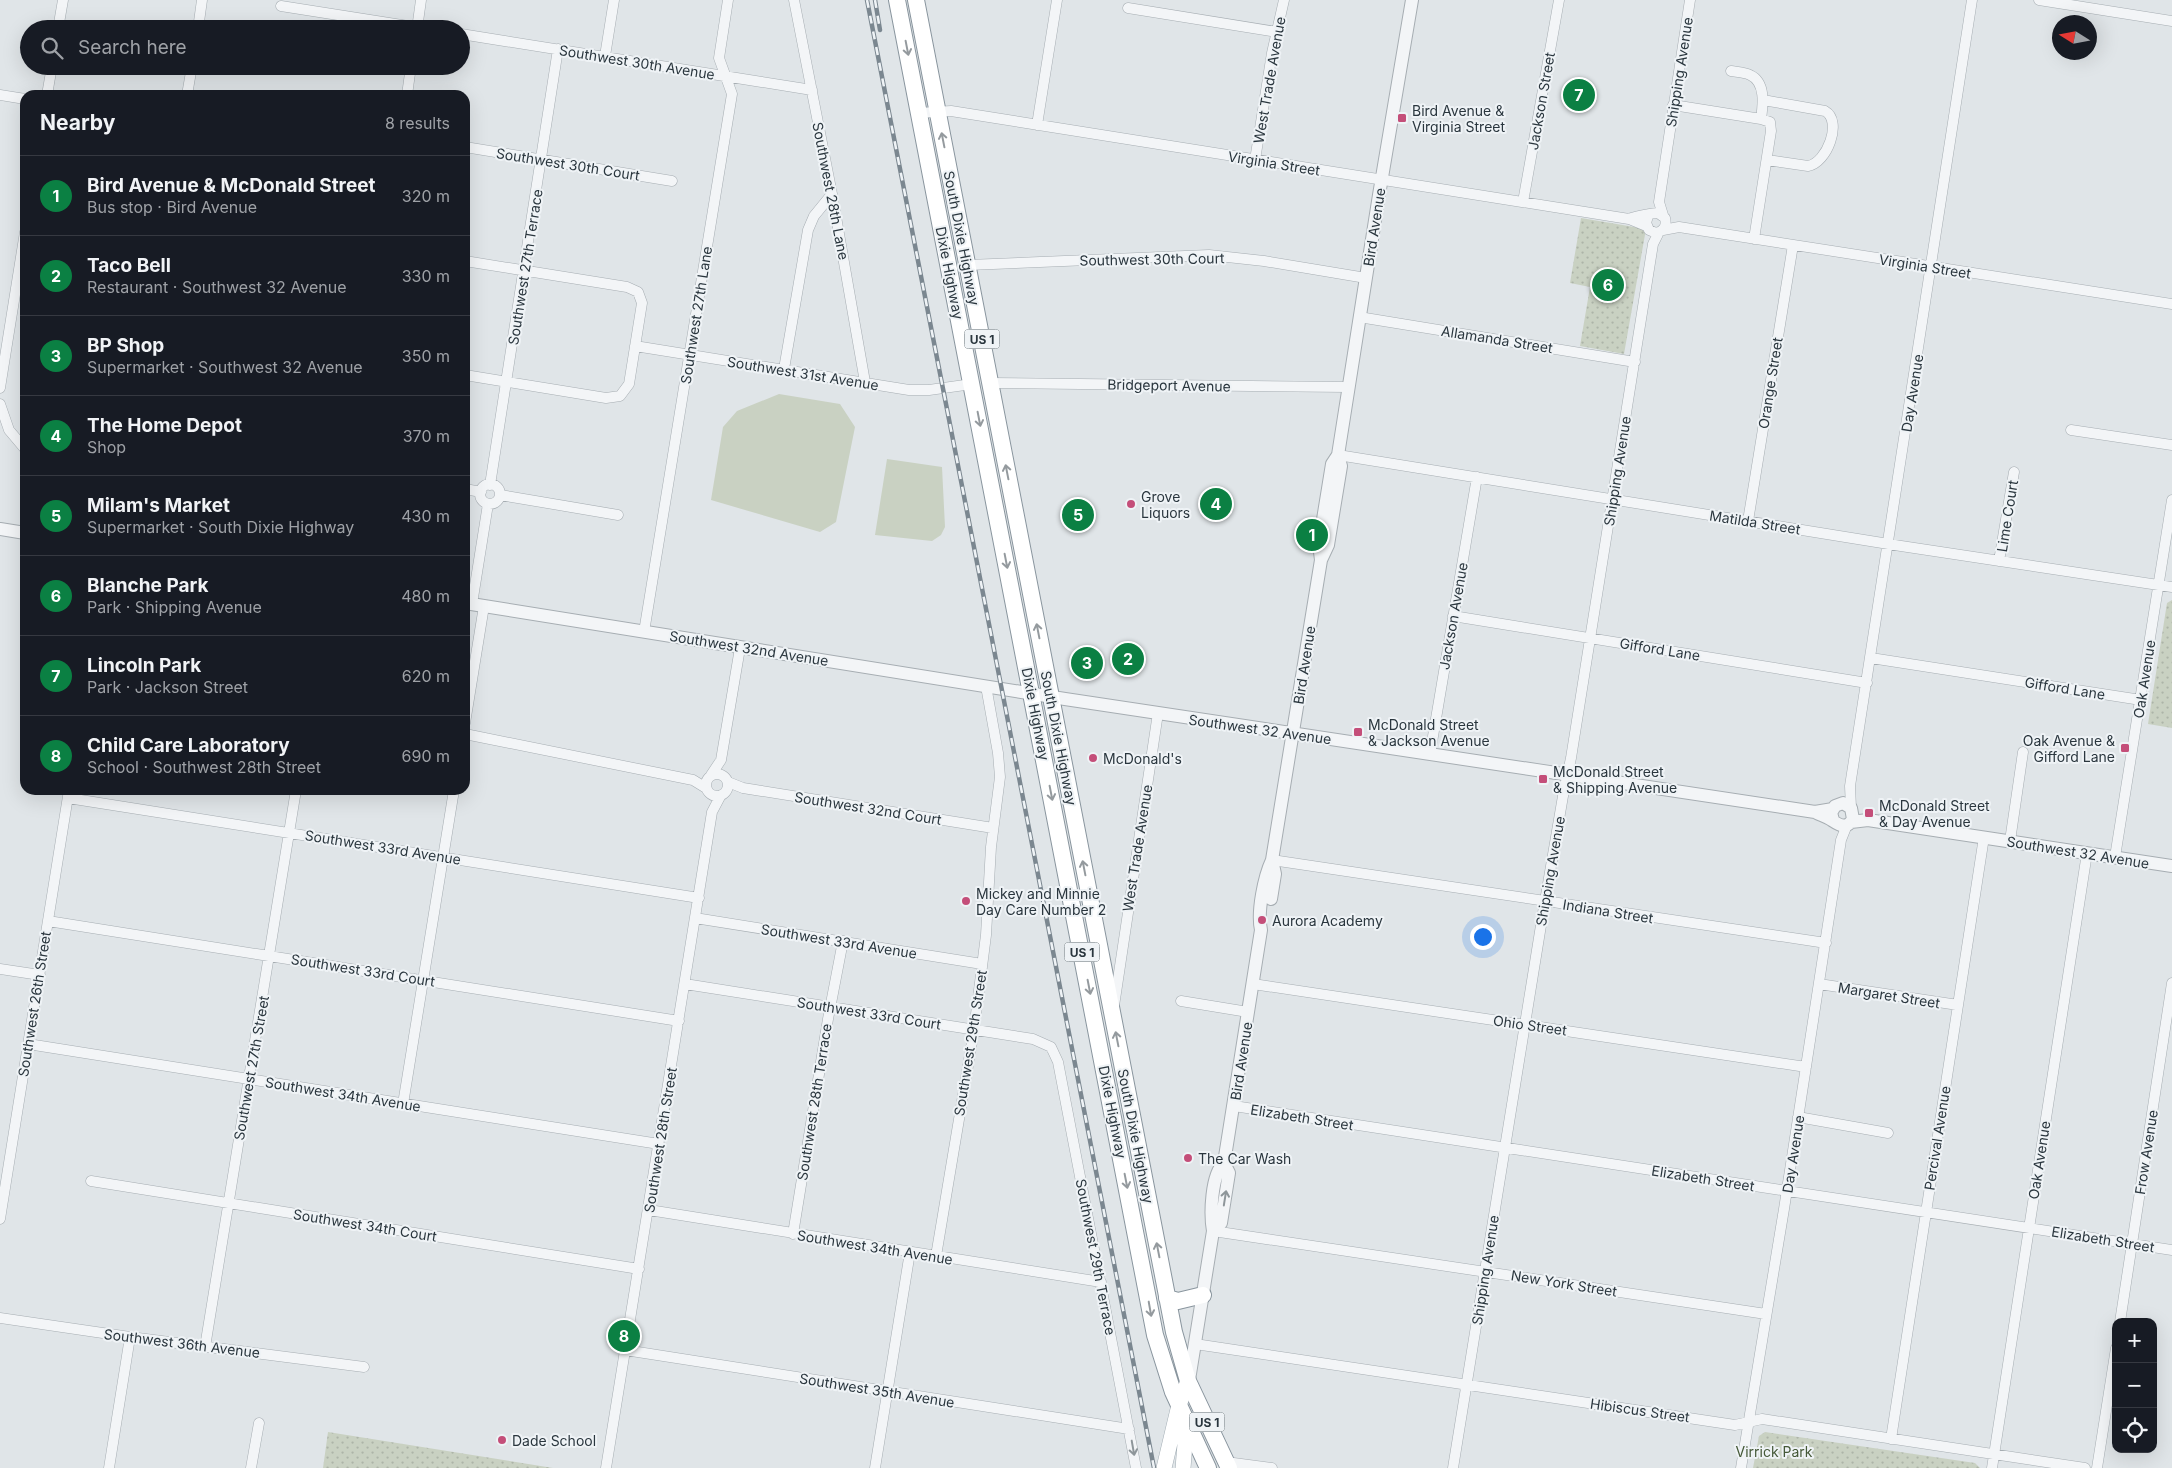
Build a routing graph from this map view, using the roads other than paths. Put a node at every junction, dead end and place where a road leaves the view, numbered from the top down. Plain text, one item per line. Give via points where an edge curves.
1 (63, 0) edge
2 (202, 0) edge
3 (421, 0) edge
4 (614, 0) edge
5 (728, 0) edge
6 (794, 0) edge
7 (897, 0) edge
8 (1057, 0) edge
9 (1284, 0) edge
10 (1412, 0) edge
11 (1559, 0) edge
12 (1690, 0) edge
13 (1972, 0) edge
14 (2039, 0) edge
15 (917, 2) edge
16 (280, 6) dead end
17 (1128, 8) dead end
18 (60, 20) edge
19 (199, 20) edge
20 (369, 20) edge
21 (420, 20) edge
22 (2172, 21) edge
23 (1277, 32) junction
24 (470, 35) edge
25 (558, 50) junction
26 (605, 56) junction
27 (1731, 71) dead end
28 (50, 75) edge
29 (190, 75) edge
30 (410, 75) edge
31 (725, 75) junction
32 (48, 90) edge
33 (188, 90) edge
34 (408, 90) edge
35 (812, 90) junction
36 (0, 95) edge
37 (20, 98) edge
38 (1763, 100) junction
39 (1673, 105) junction
40 (938, 111) junction
41 (919, 113) junction
42 (1761, 119) junction
43 (1037, 125) junction
44 (470, 148) edge
45 (542, 159) junction
46 (1255, 160) junction
47 (1766, 160) junction
48 (1382, 180) junction
49 (672, 181) dead end
50 (832, 194) junction
51 (1523, 202) junction
52 (1659, 202) junction
53 (1664, 217) junction
54 (1653, 225) junction
55 (1679, 227) junction
56 (1754, 239) junction
57 (1793, 245) junction
58 (470, 262) edge
59 (20, 263) edge
60 (968, 265) junction
61 (1931, 266) junction
62 (524, 270) junction
63 (1366, 278) junction
64 (2172, 304) edge
65 (1359, 317) junction
66 (635, 346) junction
67 (690, 354) junction
68 (1635, 362) junction
69 (784, 369) junction
70 (470, 376) edge
71 (507, 382) junction
72 (865, 382) junction
73 (990, 383) junction
74 (972, 384) junction
75 (1348, 387) junction
76 (0, 388) edge
77 (0, 404) edge
78 (2071, 430) dead end
79 (20, 443) edge
80 (2172, 445) edge
81 (1338, 455) junction
82 (2014, 472) dead end
83 (1477, 477) junction
84 (490, 485) junction
85 (470, 491) edge
86 (481, 492) junction
87 (500, 495) junction
88 (1612, 499) junction
89 (2172, 500) edge
90 (488, 504) junction
91 (618, 515) dead end
92 (1748, 521) junction
93 (0, 529) edge
94 (20, 532) edge
95 (1888, 544) junction
96 (1999, 561) junction
97 (2159, 585) junction
98 (2172, 587) edge
99 (474, 605) edge
100 (1453, 616) junction
101 (644, 632) junction
102 (1590, 638) junction
103 (740, 648) junction
104 (470, 657) edge
105 (1870, 658) junction
106 (1867, 683) junction
107 (986, 686) junction
108 (1032, 694) junction
109 (1051, 697) junction
110 (2141, 700) junction
111 (1158, 713) junction
112 (1292, 733) junction
113 (470, 735) edge
114 (2023, 752) dead end
115 (1430, 754) junction
116 (721, 760) junction
117 (1567, 775) junction
118 (709, 783) junction
119 (724, 786) junction
120 (68, 795) edge
121 (74, 795) edge
122 (295, 795) edge
123 (453, 795) edge
124 (712, 812) junction
125 (1843, 815) junction
126 (993, 828) junction
127 (289, 833) junction
128 (1984, 838) junction
129 (2010, 841) junction
130 (2087, 853) junction
131 (443, 857) junction
132 (2115, 857) junction
133 (1272, 860) junction
134 (2172, 866) edge
135 (699, 898) junction
136 (1545, 901) junction
137 (695, 918) junction
138 (48, 921) junction
139 (843, 941) junction
140 (1826, 943) junction
141 (1121, 954) junction
142 (270, 956) junction
143 (1102, 960) junction
144 (982, 964) junction
145 (0, 969) edge
146 (40, 975) junction
147 (423, 980) junction
148 (2172, 983) edge
149 (685, 984) junction
150 (1253, 984) junction
151 (1820, 984) junction
152 (1181, 1001) dead end
153 (1958, 1005) junction
154 (830, 1007) junction
155 (1248, 1012) junction
156 (1112, 1014) junction
157 (679, 1021) junction
158 (1524, 1024) junction
159 (974, 1030) junction
160 (2168, 1038) edge
161 (28, 1044) junction
162 (1051, 1047) joint
163 (1806, 1067) junction
164 (249, 1080) junction
165 (403, 1104) junction
166 (1234, 1106) junction
167 (1798, 1117) junction
168 (1888, 1133) dead end
169 (659, 1144) junction
170 (1505, 1148) junction
171 (91, 1181) dead end
172 (1787, 1191) junction
173 (228, 1203) junction
174 (648, 1210) junction
175 (1926, 1212) junction
176 (0, 1219) edge
177 (2028, 1228) junction
178 (1213, 1231) junction
179 (793, 1234) junction
180 (2132, 1243) junction
181 (2172, 1250) edge
182 (910, 1252) junction
183 (936, 1256) junction
184 (639, 1270) junction
185 (1485, 1272) junction
186 (1101, 1282) junction
187 (1203, 1295) junction
188 (1166, 1298) junction
189 (1766, 1314) junction
190 (0, 1318) edge
191 (2121, 1318) edge
192 (130, 1337) junction
193 (1195, 1344) junction
194 (205, 1347) junction
195 (625, 1350) junction
196 (2114, 1363) edge
197 (364, 1367) dead end
198 (1188, 1382) junction
199 (1467, 1385) junction
200 (887, 1391) junction
201 (1179, 1406) junction
202 (1749, 1422) junction
203 (259, 1423) dead end
204 (1187, 1425) junction
205 (1129, 1429) junction
206 (1891, 1439) junction
207 (1994, 1454) junction
208 (1228, 1465) edge
209 (109, 1468) edge
210 (252, 1468) edge
211 (606, 1468) edge
212 (874, 1468) edge
213 (1136, 1468) edge
214 (1164, 1468) edge
215 (1183, 1468) edge
216 (1208, 1468) edge
217 (1272, 1468) edge
218 (1453, 1468) edge
219 (1741, 1468) edge
220 (1992, 1468) edge
221 (2085, 1468) edge
222 (2097, 1468) edge

1 - 18 street
2 - 19 street
3 - 21 street
4 - 26 street
5 - 31 street, Southwest 27th Lane via 719,58
6 - 35 street, Southwest 28th Lane
7 -> 41 highway, Dixie Highway / US 1
8 - 43 street
9 - 23 street, West Trade Avenue
10 - 48 street, Bird Avenue
11 - 51 street, Jackson Street
12 - 39 street, Shipping Avenue
13 - 61 street, Day Avenue
14 - 22 street
15 - 40 highway, South Dixie Highway / US 1
16 - 20 street
17 - 23 street
23 - 46 street, West Trade Avenue
24 - 25 street, Southwest 30th Avenue
25 - 26 street, Southwest 30th Avenue
25 - 45 street, Southwest 27th Terrace
26 - 31 street, Southwest 30th Avenue
27 - 38 street via 1752,76 1760,86
28 - 32 street
29 - 33 street
30 - 34 street
31 - 35 street, Southwest 30th Avenue
31 - 67 street, Southwest 27th Lane via 732,94
35 - 50 street, Southwest 28th Lane
36 - 37 street
38 - 42 street
38 - 47 street via 1820,109 1830,115 1832,121 1829,145 1817,162 1808,166
39 - 42 street
39 - 52 street, Shipping Avenue
40 - 41 street, Virginia Street
40 - 43 street, Virginia Street
60 -> 40 highway, South Dixie Highway / US 1
41 - 74 highway, Dixie Highway / US 1
42 - 47 street via 1771,126
43 - 46 street, Virginia Street
44 - 45 street, Southwest 30th Court
45 - 49 street, Southwest 30th Court
45 - 62 street, Southwest 27th Terrace
46 - 48 street, Virginia Street
47 - 56 street
48 - 51 street, Virginia Street
48 - 63 street, Bird Avenue
50 - 69 street via 814,216 808,230
50 - 72 street, Southwest 28th Lane
51 - 54 street, Virginia Street via 1629,219 1632,216
52 - 53 street, Shipping Avenue
52 - 54 street, Shipping Avenue
53 - 54 street via 1658,213
53 - 54 street via 1666,225
53 - 55 street, Virginia Street
54 - 55 street, Virginia Street
54 - 68 street, Shipping Avenue
55 - 56 street, Virginia Street
56 - 57 street, Virginia Street
57 - 61 street, Virginia Street
57 - 92 street, Orange Street
58 - 62 street
59 - 76 street
60 - 63 street, Southwest 30th Court via 1209,255
60 - 73 highway, South Dixie Highway / US 1
61 - 64 street, Virginia Street
61 - 95 street, Day Avenue
62 - 66 street via 624,286 638,292 642,303
62 - 71 street, Southwest 27th Terrace
63 - 65 street, Bird Avenue
65 - 68 street, Allamanda Street
65 - 75 street, Bird Avenue
66 - 67 street, Southwest 31st Avenue
66 - 71 street via 629,384 620,396 605,398
67 - 69 street, Southwest 31st Avenue
67 - 101 street, Southwest 27th Lane
68 - 88 street, Shipping Avenue
69 - 72 street, Southwest 31st Avenue
70 - 71 street
71 - 84 street, Southwest 27th Terrace
72 - 74 street, Southwest 31st Avenue via 924,390
73 - 75 street, Bridgeport Avenue
109 -> 73 highway, South Dixie Highway / US 1
74 -> 108 highway, Dixie Highway / US 1
75 - 81 street, Bird Avenue
77 - 79 street via 8,430
78 - 80 street
81 - 83 street, Matilda Street
81 - 112 street, Bird Avenue via 1332,464 1319,544 1322,560
82 - 96 street, Lime Court
83 - 88 street, Matilda Street
83 - 100 street, Jackson Avenue
84 - 86 street
84 - 87 street via 496,486
85 - 86 street
86 - 90 street
87 - 90 street via 496,502
87 - 91 street
88 - 92 street, Matilda Street
88 - 102 street, Shipping Avenue
89 - 97 street, Oak Avenue
90 - 99 street
92 - 95 street, Matilda Street
93 - 94 street
95 - 96 street, Matilda Street
95 - 105 street, Day Avenue
96 - 97 street, Matilda Street
97 - 98 street, Matilda Street
97 - 110 street, Oak Avenue
99 - 101 street, Southwest 32nd Avenue
99 - 104 street
100 - 102 street, Gifford Lane
100 - 115 street, Jackson Avenue
101 - 103 street, Southwest 32nd Avenue
102 - 106 street, Gifford Lane
102 - 117 street, Shipping Avenue
103 - 107 street, Southwest 32nd Avenue
103 - 116 street
105 - 106 street, Day Avenue
105 - 110 street, Gifford Lane
106 - 125 street, Day Avenue
107 - 108 street, Southwest 32nd Avenue
107 - 126 street via 1000,766
108 - 109 street, Southwest 32 Avenue
108 -> 201 highway, Dixie Highway / US 1 via 1155,1335
109 - 111 street, Southwest 32 Avenue
143 -> 109 highway, South Dixie Highway / US 1
110 - 132 street, Oak Avenue
111 - 112 street, Southwest 32 Avenue
111 - 141 street, West Trade Avenue
112 - 115 street, Southwest 32 Avenue
112 - 133 street, Bird Avenue
113 - 118 street
114 - 129 street
115 - 117 street, Southwest 32 Avenue
116 - 118 street
116 - 119 street
117 - 125 street, Southwest 32 Avenue
117 - 136 street, Shipping Avenue
118 - 119 street via 718,774
118 - 119 street via 714,796
118 - 124 street, Southwest 28th Street
119 - 124 street, Southwest 28th Street
119 - 126 street, Southwest 32nd Court
120 - 138 street, Southwest 26th Street
121 - 127 street, Southwest 33rd Avenue
122 - 127 street, Southwest 27th Street
123 - 131 street
124 - 135 street, Southwest 28th Street
125 - 128 street, Southwest 32 Avenue
125 - 140 street, Day Avenue
126 - 144 street, Southwest 29th Street
127 - 131 street, Southwest 33rd Avenue
127 - 142 street, Southwest 27th Street
128 - 129 street, Southwest 32 Avenue
128 - 153 street, Percival Avenue
129 - 130 street, Southwest 32 Avenue
130 - 132 street, Southwest 32 Avenue
130 - 177 street, Oak Avenue
131 - 135 street, Southwest 33rd Avenue
131 - 147 street
132 - 134 street, Southwest 32 Avenue
133 - 136 street, Indiana Street
133 - 150 street, Bird Avenue via 1259,921 1261,930
135 - 137 street, Southwest 28th Street
136 - 140 street, Indiana Street
136 - 158 street, Shipping Avenue
137 - 139 street, Southwest 33rd Avenue
137 - 149 street, Southwest 28th Street
138 - 142 street, Southwest 33rd Court
138 - 146 street, Southwest 26th Street
139 - 144 street, Southwest 33rd Avenue
139 - 154 street, Southwest 28th Terrace
140 - 151 street, Day Avenue
141 - 143 street via 1112,960
141 - 156 street, West Trade Avenue
142 - 147 street, Southwest 33rd Court
142 - 164 street, Southwest 27th Street
143 - 156 highway, South Dixie Highway / US 1
144 - 159 street, Southwest 29th Street
145 - 146 street
146 - 161 street, Southwest 26th Street
147 - 157 street, Southwest 33rd Court
147 - 165 street
148 - 160 street, Frow Avenue
149 - 154 street, Southwest 33rd Court
149 - 157 street, Southwest 28th Street
150 - 155 street, Bird Avenue
150 - 158 street, Ohio Street
151 - 153 street, Margaret Street
151 - 163 street, Day Avenue
152 - 155 street
153 - 175 street, Percival Avenue
154 - 159 street, Southwest 33rd Court
154 - 179 street, Southwest 28th Terrace
155 - 166 street, Bird Avenue
188 -> 156 highway, South Dixie Highway / US 1
157 - 169 street, Southwest 28th Street
158 - 163 street, Ohio Street
158 - 170 street, Shipping Avenue
159 - 162 street, Southwest 33rd Court via 1033,1039
159 - 183 street, Southwest 29th Street
160 - 180 street, Frow Avenue
161 - 164 street, Southwest 34th Avenue
161 - 176 street, Southwest 26th Street
162 - 186 street, Southwest 29th Terrace via 1058,1062
163 - 167 street, Day Avenue
164 - 165 street, Southwest 34th Avenue
164 - 173 street, Southwest 27th Street
165 - 169 street, Southwest 34th Avenue
166 - 170 street, Elizabeth Street
166 - 178 street, Bird Avenue via 1224,1163 1218,1169 1211,1211
167 - 168 street
167 - 172 street, Day Avenue
169 - 174 street, Southwest 28th Street
170 - 172 street, Elizabeth Street
170 - 185 street, Shipping Avenue
171 - 173 street, Southwest 34th Court
172 - 175 street, Elizabeth Street
172 - 189 street, Day Avenue
173 - 184 street, Southwest 34th Court
173 - 194 street, Southwest 27th Street
174 - 179 street, Southwest 34th Avenue
174 - 184 street, Southwest 28th Street
175 - 177 street, Elizabeth Street
175 - 206 street, Percival Avenue
177 - 180 street, Elizabeth Street
177 - 207 street, Oak Avenue
178 - 185 street, New York Street
178 - 187 street, Bird Avenue
179 - 182 street, Southwest 34th Avenue
180 - 181 street, Elizabeth Street
180 - 191 street, Frow Avenue
182 - 183 street, Southwest 34th Avenue
182 - 200 street
183 - 186 street, Southwest 34th Avenue
184 - 195 street, Southwest 28th Street
185 - 189 street, New York Street
185 - 199 street, Shipping Avenue
186 - 205 street, Southwest 29th Terrace
187 - 188 highway via 1178,1301
187 - 193 street, Bird Avenue
188 - 198 highway, South Dixie Highway / US 1
189 - 202 street, Day Avenue
190 - 192 street, Southwest 36th Avenue
192 - 194 street, Southwest 36th Avenue
192 - 209 street
193 - 198 street, Bird Avenue
193 - 199 street, Hibiscus Street
194 - 197 street, Southwest 36th Avenue
195 - 200 street, Southwest 35th Avenue
195 - 211 street, Southwest 28th Street
196 - 222 street
198 - 201 main road
198 - 204 main road
198 - 208 highway, South Dixie Highway / US 1
199 - 202 street, Hibiscus Street via 1735,1425
199 - 218 street, Shipping Avenue
200 - 205 street, Southwest 35th Avenue
200 - 212 street
201 - 204 highway, Dixie Highway / US 1
201 - 214 main road
202 - 206 street, Hibiscus Street via 1762,1419
202 - 219 street, Day Avenue
203 - 210 street
204 - 215 main road
204 - 216 highway, US 1
205 -> 213 street, Southwest 29th Terrace
206 - 207 street, Hibiscus Street
207 - 220 street, Oak Avenue
207 - 221 street, Hibiscus Street
208 - 217 street

